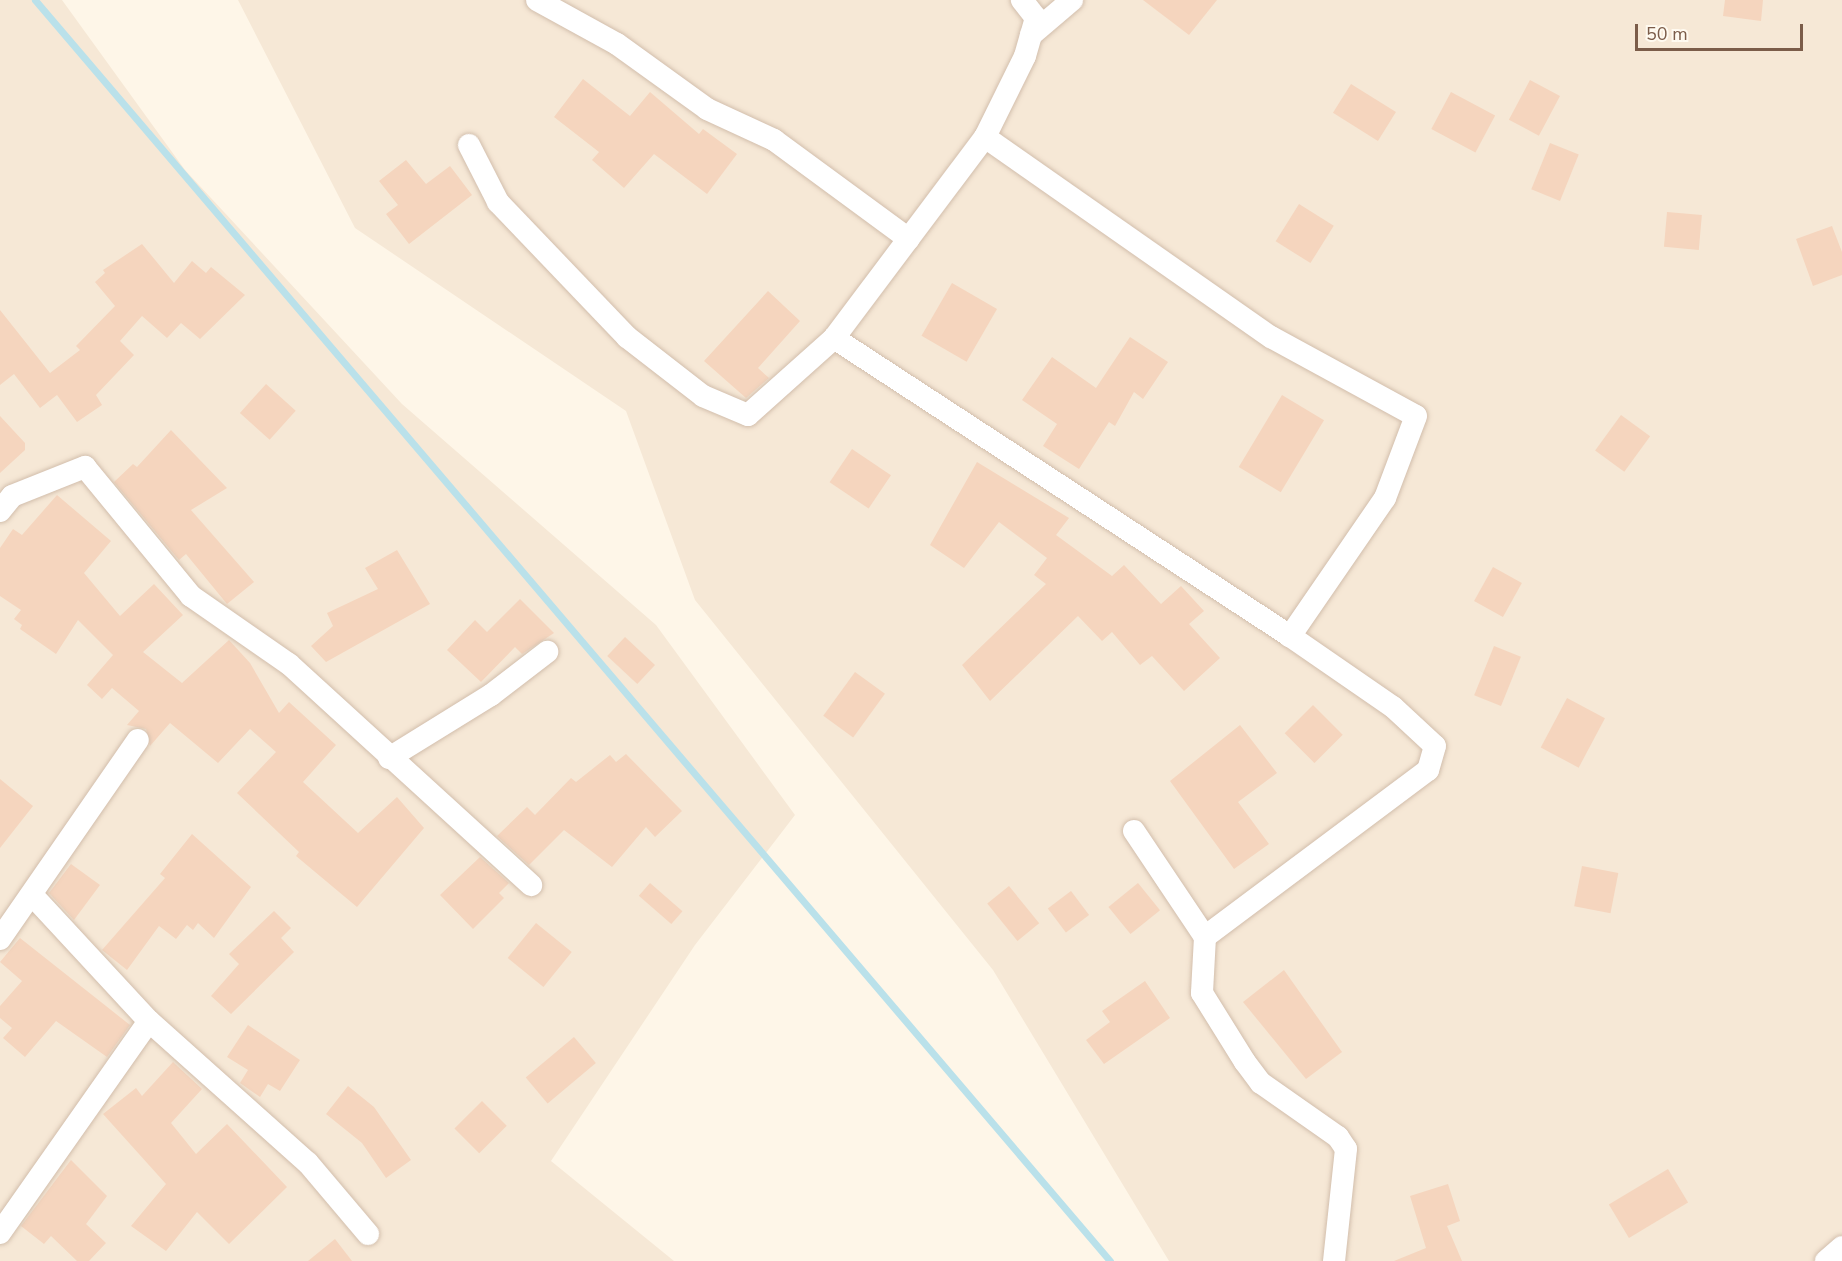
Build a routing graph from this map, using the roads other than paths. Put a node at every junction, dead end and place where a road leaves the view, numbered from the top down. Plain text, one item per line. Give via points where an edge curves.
1 (537, 0) edge
2 (1022, 0) edge
3 (1072, 0) edge
4 (1031, 35) junction
5 (985, 137) junction
6 (469, 145) dead end
7 (909, 239) junction
8 (834, 338) junction
9 (0, 511) edge
10 (1290, 636) junction
11 (547, 652) dead end
12 (138, 740) dead end
13 (389, 758) junction
14 (1134, 831) dead end
15 (531, 885) dead end
16 (34, 897) junction
17 (1205, 937) junction
18 (0, 939) edge
19 (148, 1021) junction
20 (0, 1233) edge
21 (368, 1234) dead end
22 (1842, 1247) edge
23 (1334, 1261) edge
24 (1827, 1261) edge

1 - 7 street via 617,44 707,109 774,140
2 - 4 street via 1036,18
3 - 4 street
4 - 5 street
5 - 7 street
5 - 10 street via 1271,337 1416,416 1385,498
6 - 8 street via 498,202 627,337 703,396 748,415
7 - 8 street
8 - 10 street
9 - 13 street via 12,496 85,467 191,596 289,664
10 - 17 street via 1394,707 1435,746 1428,770
11 - 13 street via 490,696
12 - 16 street
13 - 15 street
14 - 17 street
16 - 18 street
16 - 19 street
17 - 23 street via 1202,993 1245,1062 1261,1083 1338,1137 1346,1149
19 - 20 street
19 - 21 street via 308,1163
22 - 24 street

